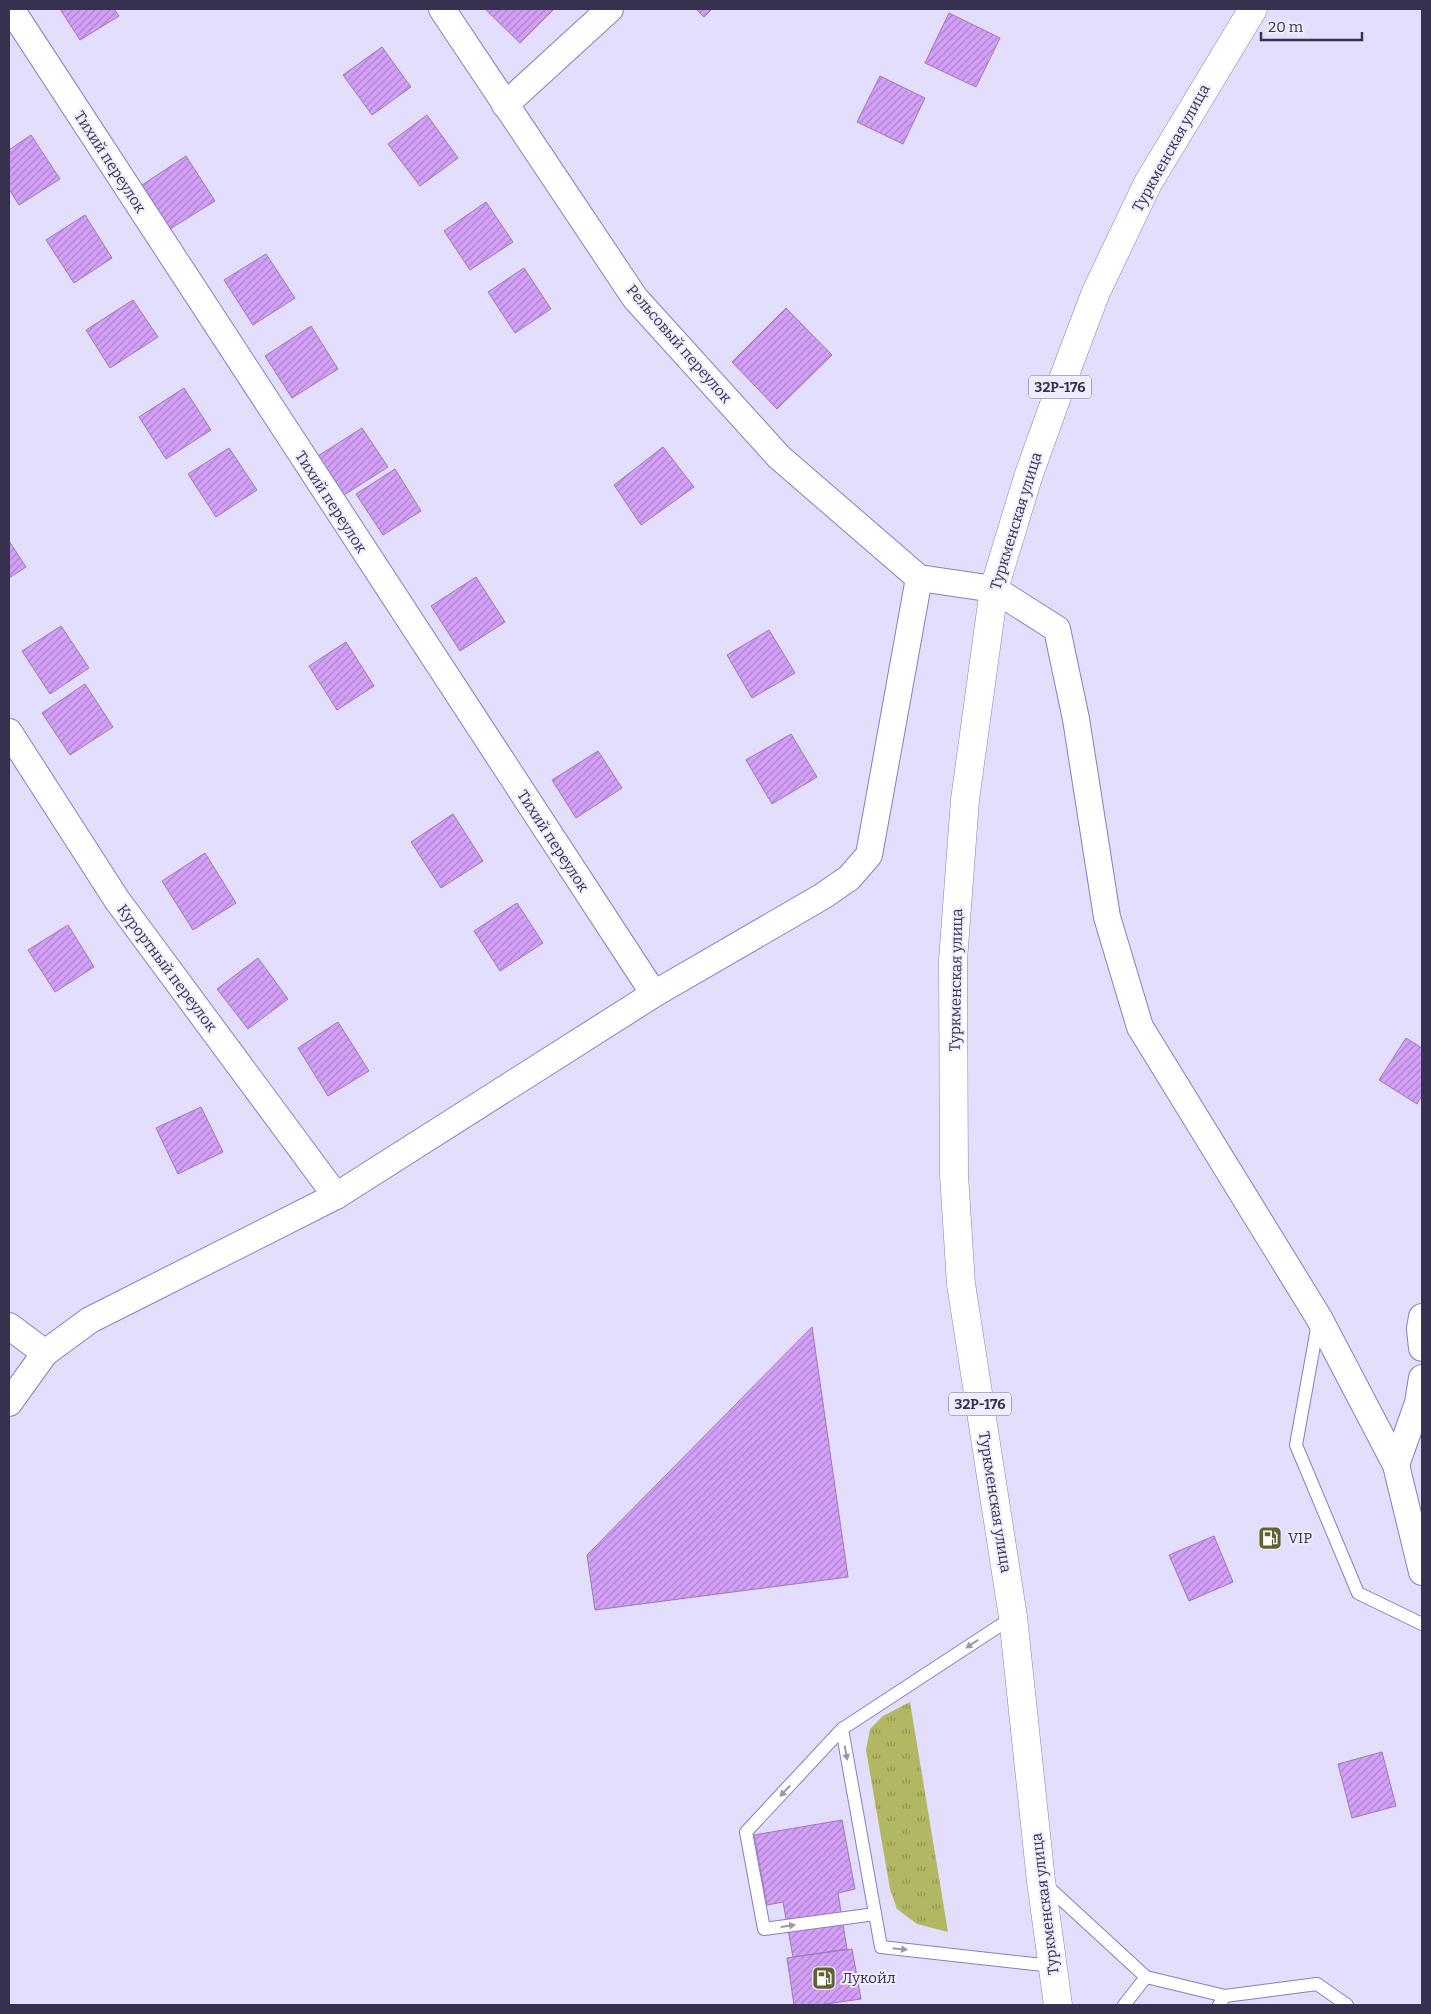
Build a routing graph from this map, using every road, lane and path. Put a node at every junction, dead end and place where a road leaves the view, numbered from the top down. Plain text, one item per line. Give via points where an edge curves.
1 (11, 9) edge
2 (442, 9) edge
3 (610, 9) edge
4 (1253, 9) edge
5 (506, 105) junction
6 (919, 578) junction
7 (994, 589) junction
8 (9, 732) edge
9 (654, 994) junction
10 (336, 1196) junction
11 (1422, 1316) edge
12 (1319, 1318) junction
13 (9, 1326) edge
14 (1422, 1348) edge
15 (45, 1353) junction
16 (1422, 1378) edge
17 (9, 1403) edge
18 (1422, 1457) edge
19 (1396, 1465) junction
20 (1422, 1572) edge
21 (1012, 1617) junction
22 (1422, 1624) edge
23 (842, 1730) junction
24 (1041, 1881) junction
25 (875, 1914) junction
26 (1052, 1966) junction
27 (1146, 1978) junction
28 (1222, 2001) edge
29 (1058, 2005) edge
30 (1124, 2005) edge
31 (1347, 2005) edge

1 - 9 street, Тихий переулок
2 - 5 street, Рельсовый переулок
3 - 5 street
4 - 7 main road, Туркменская улица / 32Р-176 via 1148,183 1096,292 1028,477
5 - 6 street, Рельсовый переулок via 635,298 779,457
6 - 7 street
6 - 9 street via 869,855 849,878 823,896
7 - 12 street via 1057,629 1076,719 1107,917 1140,1027
7 - 21 main road, Туркменская улица / 32Р-176 via 965,800 953,960 954,1175 961,1284
8 - 10 street, Курортный переулок via 117,900
9 - 10 street
10 - 15 street via 90,1320
11 - 14 street
12 - 19 street
12 - 22 lane via 1296,1446 1358,1593
13 - 15 street
15 - 17 street
16 - 19 street via 1418,1403
18 - 19 street
19 - 20 street
21 -> 23 lane
21 - 24 main road, Туркменская улица / 32Р-176
23 -> 25 lane
23 -> 25 lane via 746,1832 764,1929
24 - 26 main road, Туркменская улица / 32Р-176
24 - 27 lane
25 -> 26 lane via 881,1947
26 - 29 main road, Туркменская улица / 32Р-176
27 - 28 lane
27 - 30 lane
28 - 31 lane via 1317,1984

